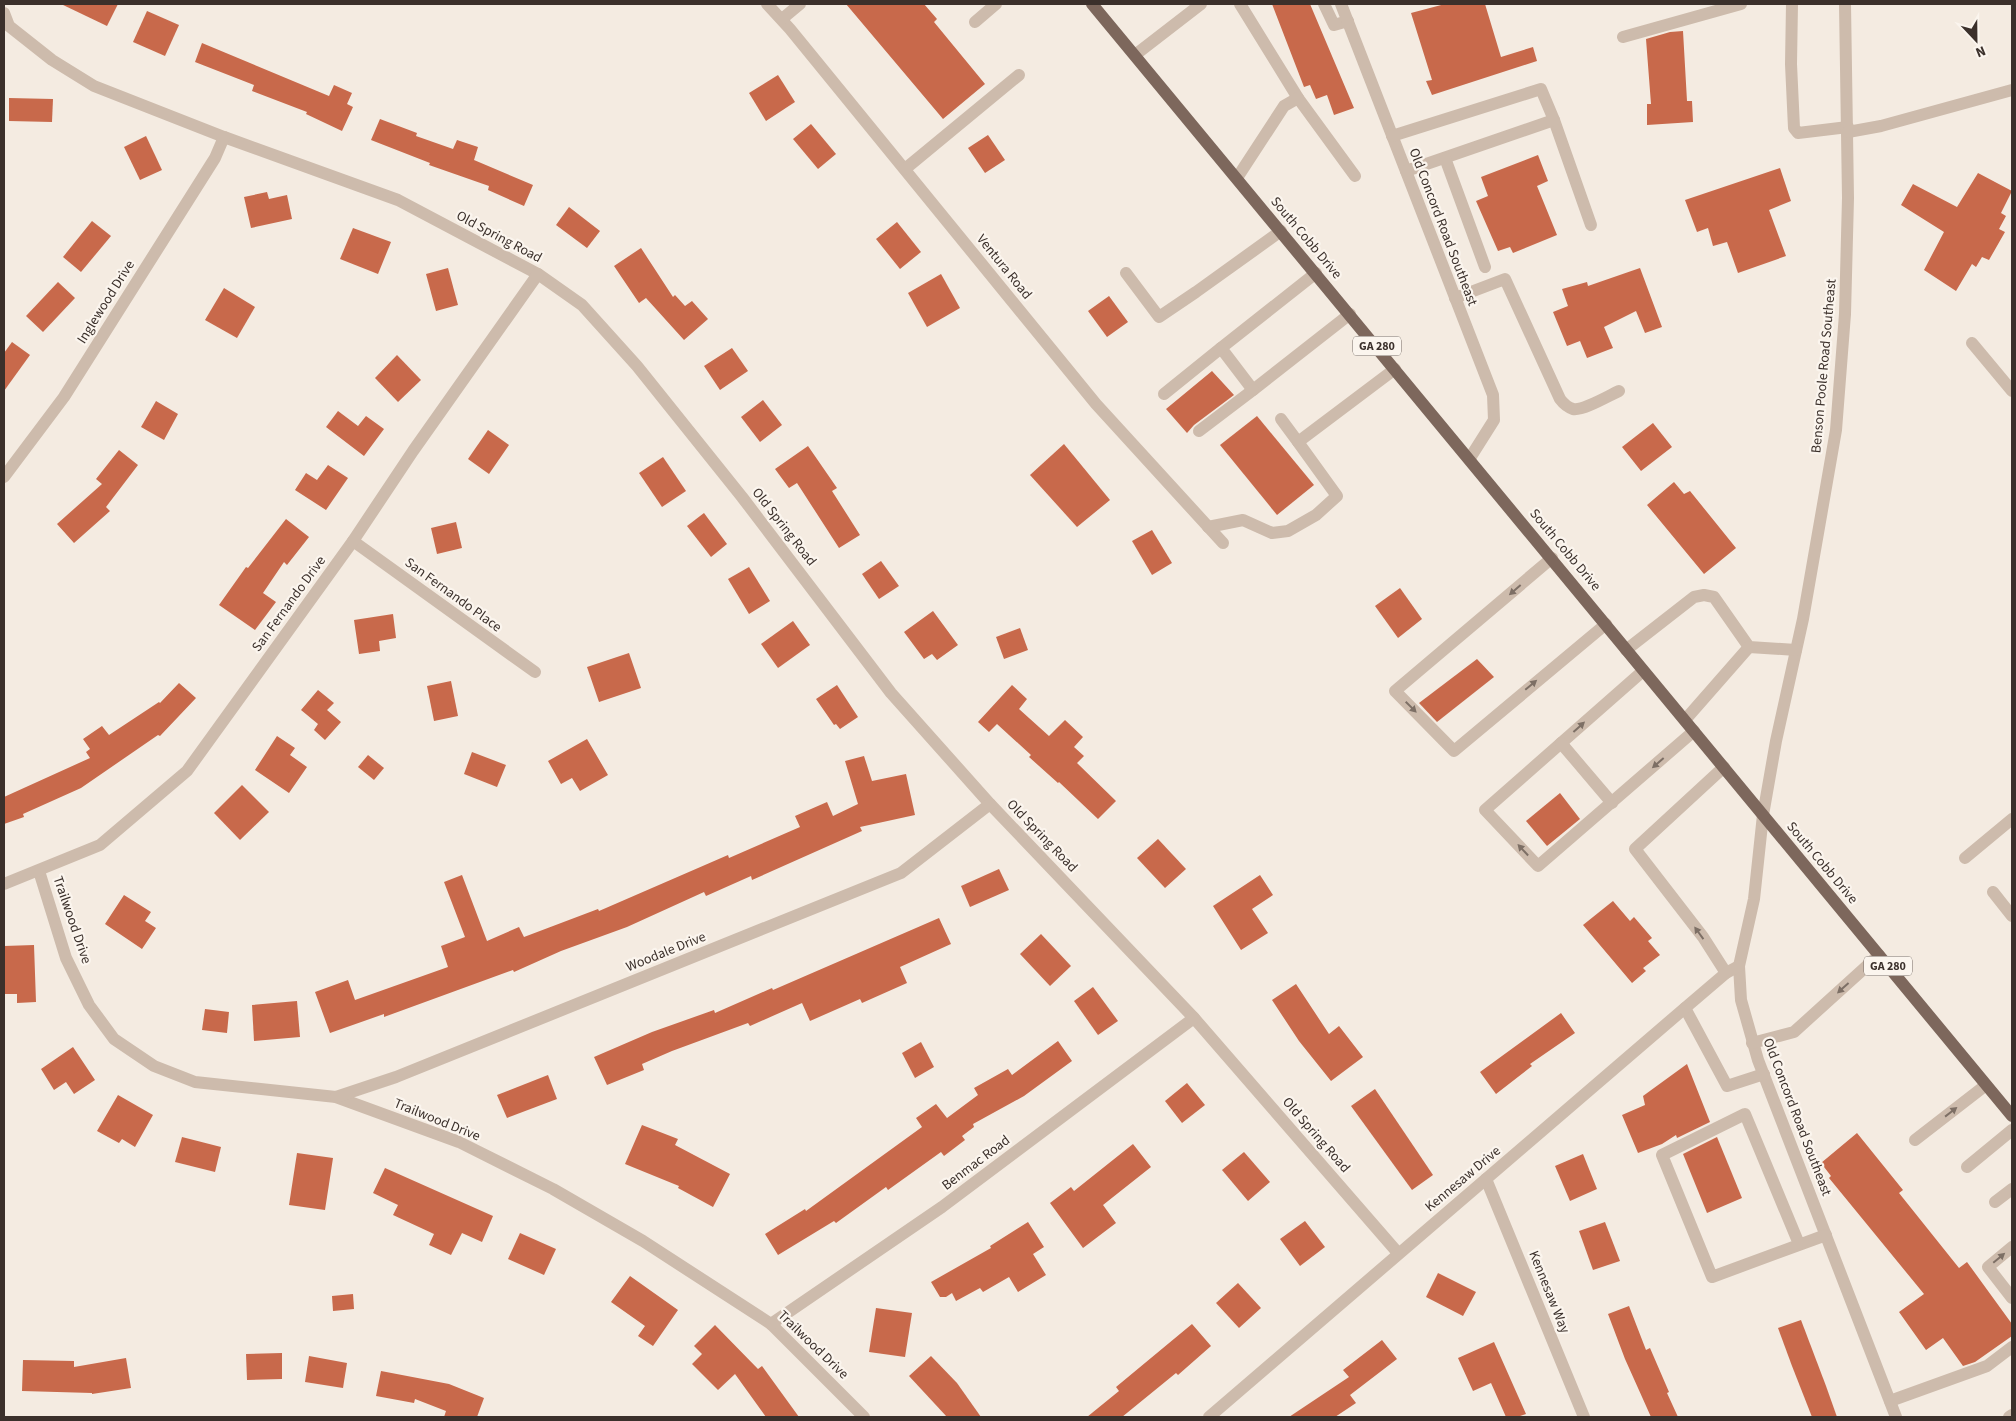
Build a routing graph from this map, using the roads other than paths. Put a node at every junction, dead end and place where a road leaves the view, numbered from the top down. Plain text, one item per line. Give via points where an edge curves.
1 (767, 4) edge
2 (800, 4) edge
3 (996, 4) edge
4 (1092, 4) edge
5 (1201, 4) edge
6 (1240, 4) edge
7 (1324, 4) edge
8 (1341, 4) edge
9 (1741, 4) edge
10 (1792, 4) edge
11 (1845, 4) edge
12 (4, 14) edge
13 (782, 19) junction
14 (1348, 21) junction
15 (975, 22) dead end
16 (7, 29) edge
17 (1623, 37) dead end
18 (1135, 55) junction
19 (1019, 75) dead end
20 (2012, 90) edge
21 (1298, 98) junction
22 (1554, 120) junction
23 (1848, 129) junction
24 (224, 136) junction
25 (1392, 136) junction
26 (1444, 158) junction
27 (904, 169) junction
28 (1406, 172) junction
29 (1355, 176) dead end
30 (1237, 178) junction
31 (1591, 226) dead end
32 (1281, 231) junction
33 (1485, 267) dead end
34 (1126, 273) dead end
35 (1316, 273) junction
36 (538, 274) junction
37 (1455, 298) junction
38 (1350, 314) junction
39 (1972, 343) dead end
40 (1221, 348) junction
41 (1396, 369) junction
42 (1253, 390) junction
43 (2012, 390) edge
44 (1619, 392) dead end
45 (1164, 394) dead end
46 (1281, 420) dead end
47 (1199, 431) dead end
48 (1298, 442) junction
49 (1470, 458) junction
50 (4, 477) edge
51 (1208, 527) junction
52 (353, 541) junction
53 (1223, 543) dead end
54 (1552, 558) junction
55 (1606, 624) junction
56 (1749, 647) junction
57 (1626, 650) junction
58 (1796, 650) junction
59 (1643, 671) junction
60 (535, 672) dead end
61 (1685, 720) junction
62 (1694, 731) junction
63 (1561, 743) junction
64 (1724, 767) junction
65 (1612, 803) junction
66 (990, 804) junction
67 (1764, 815) junction
68 (2012, 818) edge
69 (1965, 858) dead end
70 (39, 871) junction
71 (4, 884) edge
72 (1993, 892) dead end
73 (2012, 916) edge
74 (1879, 955) junction
75 (1739, 966) junction
76 (1726, 974) junction
77 (1685, 1008) junction
78 (1194, 1018) junction
79 (1752, 1043) junction
80 (1764, 1074) junction
81 (1986, 1084) junction
82 (336, 1097) junction
83 (2012, 1116) edge
84 (2012, 1130) edge
85 (1915, 1140) dead end
86 (1967, 1167) dead end
87 (1486, 1179) junction
88 (2012, 1189) edge
89 (1995, 1202) dead end
90 (1826, 1235) junction
91 (1799, 1244) junction
92 (2012, 1247) edge
93 (1398, 1253) junction
94 (2012, 1298) edge
95 (771, 1324) junction
96 (2012, 1347) edge
97 (1890, 1401) junction
98 (2012, 1415) edge
99 (864, 1417) edge
100 (1209, 1417) edge
101 (1584, 1417) edge
102 (1896, 1417) edge
103 (2009, 1417) edge

1 - 13 street, Ventura Road
2 - 13 street
3 - 15 street
4 - 18 main road, South Cobb Drive / GA 280
5 - 18 street
6 - 21 street
7 - 14 street via 1334,25
8 - 14 street, Old Concord Road Southeast
9 - 17 street
10 - 23 street via 1794,128 1798,132
11 - 23 street, Benson Poole Road Southeast
12 - 16 street, Old Spring Road
13 - 27 street, Ventura Road
14 - 25 street, Old Concord Road Southeast
16 - 24 street, Old Spring Road via 94,86
18 - 30 main road, South Cobb Drive / GA 280
19 - 27 street
20 - 23 street via 1881,126
21 - 29 street
21 - 30 street via 1284,106
22 - 25 street via 1541,89
22 - 26 street
22 - 31 street
23 - 58 street, Benson Poole Road Southeast via 1845,314 1836,430
24 - 36 street, Old Spring Road via 398,200
24 - 50 street, Inglewood Drive via 215,158 64,397
25 - 28 street, Old Concord Road Southeast
26 - 28 street
26 - 33 street
27 - 51 street, Ventura Road via 1096,404
28 - 37 street, Old Concord Road Southeast
30 - 32 main road, South Cobb Drive / GA 280
32 - 34 street via 1159,317
32 - 35 main road, South Cobb Drive / GA 280
35 - 38 main road, South Cobb Drive / GA 280
35 - 40 street
36 - 52 street, San Fernando Drive
36 - 66 street, Old Spring Road via 582,305 637,366 891,692
37 - 44 street via 1506,279 1565,405 1574,409 1587,406
37 - 49 street, Old Concord Road Southeast via 1492,395 1494,420
38 - 41 main road, South Cobb Drive / GA 280
38 - 42 street
39 - 43 street
40 - 42 street
40 - 45 street
41 - 48 street
41 - 49 main road, South Cobb Drive / GA 280
42 - 47 street
46 - 48 street
48 - 51 street via 1337,496 1316,515 1288,531 1272,533 1243,520
49 - 54 main road, South Cobb Drive / GA 280
51 - 53 street, Ventura Road
52 - 60 street, San Fernando Place
52 - 70 street, San Fernando Drive via 187,771 100,845
54 - 55 main road, South Cobb Drive / GA 280
54 -> 55 street via 1395,691 1454,751
55 - 57 main road, South Cobb Drive / GA 280
56 - 57 street via 1714,597 1704,595 1694,597
56 - 58 street
56 - 61 street
57 - 59 main road, South Cobb Drive / GA 280
58 - 67 street, Benson Poole Road Southeast
59 - 61 main road, South Cobb Drive / GA 280
63 -> 59 street
61 - 62 main road, South Cobb Drive / GA 280
62 - 64 main road, South Cobb Drive / GA 280
62 -> 65 street
63 - 65 street
65 -> 63 street via 1538,866 1486,810
64 - 67 main road, South Cobb Drive / GA 280
76 -> 64 street via 1703,937 1635,849
66 - 78 street, Old Spring Road
66 - 82 street, Woodale Drive via 901,873 396,1077
67 - 74 main road, South Cobb Drive / GA 280
67 - 75 street, Old Concord Road Southeast via 1754,899
68 - 69 street
70 - 71 street, San Fernando Drive
70 - 82 street, Trailwood Drive via 66,958 89,1005 114,1039 154,1066 195,1082
72 - 73 street
74 -> 79 street via 1794,1032
74 - 81 main road, South Cobb Drive / GA 280
75 - 76 street, Kennesaw Drive
75 - 79 street, Old Concord Road Southeast via 1741,1000
76 - 77 street, Kennesaw Drive
77 - 80 street via 1727,1086
77 - 87 street, Kennesaw Drive
78 - 93 street, Old Spring Road
78 - 95 street, Benmac Road via 942,1207
79 - 80 street, Old Concord Road Southeast
80 - 90 street, Old Concord Road Southeast
81 - 83 main road, South Cobb Drive / GA 280
85 -> 81 street
82 - 95 street, Trailwood Drive via 459,1142 553,1189 643,1240
84 - 86 street
87 - 93 street, Kennesaw Drive
87 - 101 street, Kennesaw Way
88 - 89 street
90 - 91 street
90 - 97 street, Old Concord Road Southeast
91 - 91 street via 1712,1276 1662,1155 1745,1114
94 -> 92 street via 1988,1267
93 - 100 street, Kennesaw Drive
95 - 99 street, Trailwood Drive
96 - 97 street via 1987,1366
97 - 102 street, Old Concord Road Southeast
98 - 103 street

